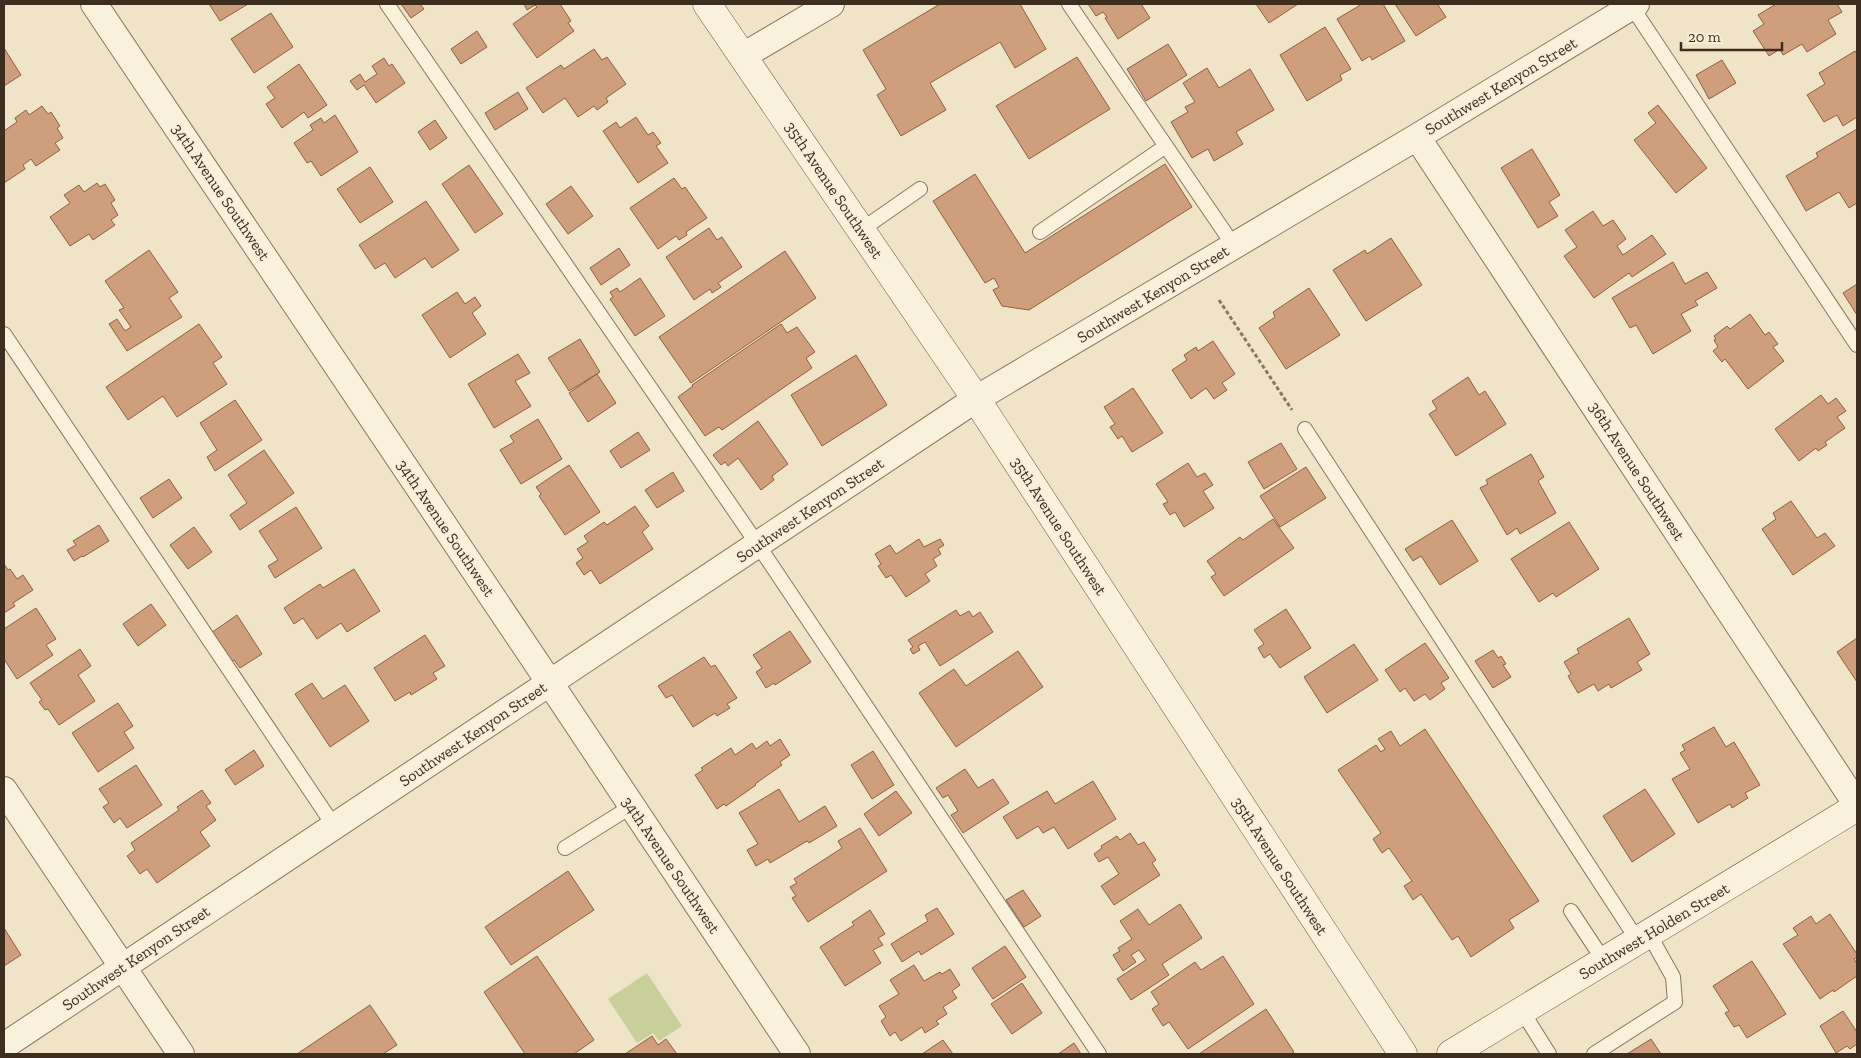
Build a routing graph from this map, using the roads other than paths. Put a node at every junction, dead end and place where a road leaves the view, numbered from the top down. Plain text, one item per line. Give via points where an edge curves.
1 (94, 4) edge
2 (386, 4) edge
3 (707, 4) edge
4 (831, 4) edge
5 (1069, 4) edge
6 (1634, 5) edge
7 (743, 56) junction
8 (1417, 137) junction
9 (1166, 146) junction
10 (920, 189) dead end
11 (861, 230) junction
12 (1040, 232) dead end
13 (1234, 246) junction
14 (4, 334) edge
15 (1857, 346) edge
16 (976, 399) junction
17 (1305, 429) road end
18 (758, 545) junction
19 (550, 682) junction
20 (4, 790) edge
21 (632, 806) junction
22 (1857, 806) edge
23 (334, 826) junction
24 (565, 848) dead end
25 (1571, 911) dead end
26 (1643, 938) junction
27 (1604, 961) junction
28 (123, 967) junction
29 (1522, 1011) junction
30 (4, 1046) edge
31 (181, 1054) edge
32 (797, 1054) edge
33 (1099, 1054) edge
34 (1403, 1054) edge
35 (1451, 1054) edge
36 (1549, 1054) edge
37 (1594, 1054) edge

1 - 19 street, 34th Avenue Southwest
2 - 18 lane
3 - 7 main road, 35th Avenue Southwest
4 - 7 street
5 - 9 lane
6 - 8 street, Southwest Kenyon Street
6 - 15 lane
7 - 11 main road, 35th Avenue Southwest
8 - 13 street, Southwest Kenyon Street
8 - 22 street, 36th Avenue Southwest
9 - 12 lane
9 - 13 lane
10 - 11 lane
11 - 16 main road, 35th Avenue Southwest
13 - 16 street, Southwest Kenyon Street
14 - 23 lane
16 - 18 street, Southwest Kenyon Street
16 - 34 main road, 35th Avenue Southwest
17 - 26 lane
18 - 19 street, Southwest Kenyon Street
18 - 33 lane
19 - 21 street, 34th Avenue Southwest
19 - 23 street, Southwest Kenyon Street
20 - 28 street
21 - 24 lane
21 - 32 street, 34th Avenue Southwest
22 - 26 main road, Southwest Holden Street
23 - 28 street, Southwest Kenyon Street
25 - 27 lane
26 - 27 main road, Southwest Holden Street
26 - 37 lane via 1673,977 1675,1002
27 - 29 main road, Southwest Holden Street
28 - 30 street, Southwest Kenyon Street
28 - 31 street
29 - 35 main road, Southwest Holden Street
29 - 36 lane

